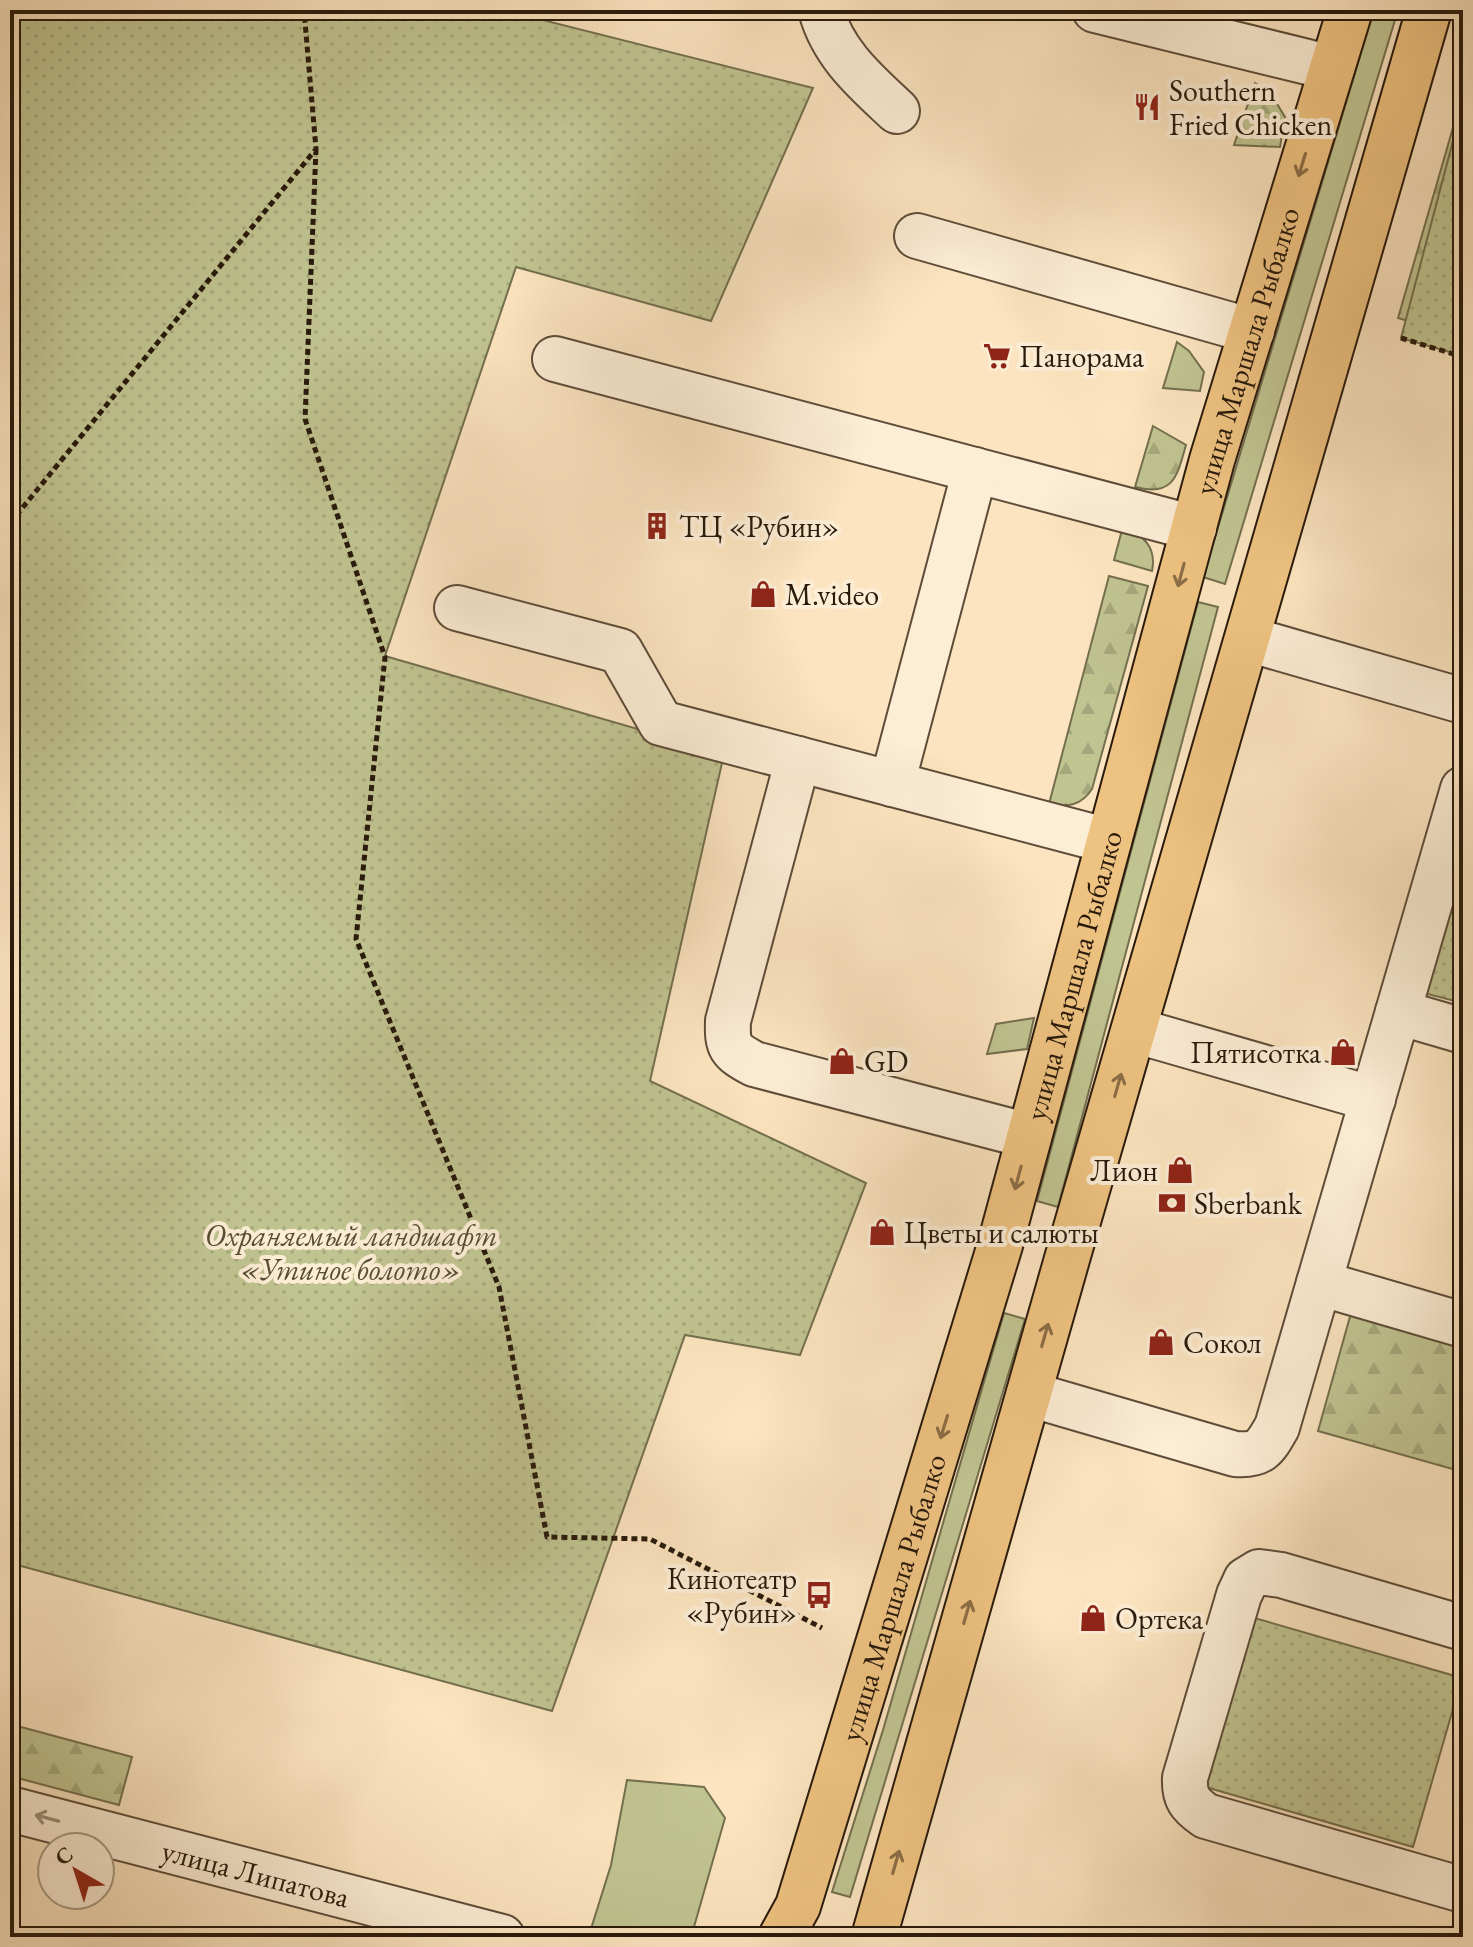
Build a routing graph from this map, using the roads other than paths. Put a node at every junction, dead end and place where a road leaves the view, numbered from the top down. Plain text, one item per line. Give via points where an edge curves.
1 (821, 10) edge
2 (1095, 10) edge
3 (1350, 10) edge
4 (1429, 10) edge
5 (1332, 68) junction
6 (897, 111) dead end
7 (917, 236) dead end
8 (1252, 331) junction
9 (555, 359) dead end
10 (975, 470) junction
11 (1194, 528) junction
12 (457, 608) dead end
13 (1248, 639) junction
14 (1463, 701) edge
15 (798, 759) junction
16 (892, 784) junction
17 (1463, 789) edge
18 (1109, 841) junction
19 (1398, 1012) junction
20 (1134, 1030) junction
21 (1463, 1031) edge
22 (1373, 1099) junction
23 (1029, 1136) junction
24 (1000, 1245) junction
25 (1067, 1259) junction
26 (1319, 1283) junction
27 (1463, 1325) edge
28 (1029, 1394) junction
29 (1463, 1628) edge
30 (10, 1809) edge
31 (1463, 1890) edge
32 (502, 1937) edge
33 (781, 1937) edge
34 (874, 1937) edge

1 - 6 street via 837,49
2 - 5 street
3 - 5 main road, улица Маршала Рыбалко
4 - 13 main road
5 -> 8 main road, улица Маршала Рыбалко
7 - 8 street
8 - 11 main road, улица Маршала Рыбалко
9 - 10 street
10 - 11 street
10 - 16 street
11 -> 18 main road, улица Маршала Рыбалко
12 - 15 street via 620,651 661,723
13 - 14 street
13 - 20 main road
15 - 16 street
15 - 23 street via 727,1041 736,1054 754,1064
16 - 18 street
17 - 19 street
18 - 23 main road, улица Маршала Рыбалко
19 - 21 street
19 - 22 street
20 - 22 street
25 -> 20 main road
22 - 26 street
23 -> 24 main road, улица Маршала Рыбалко
24 - 25 main road via 1001,1278 1024,1295 1050,1284
24 -> 33 main road, улица Маршала Рыбалко via 798,1906
28 -> 25 main road
26 - 27 street
26 - 28 street via 1277,1427 1266,1447 1252,1455
34 -> 28 main road
29 - 31 street via 1259,1572 1246,1580 1239,1595 1184,1794 1206,1816
32 -> 30 street, улица Липатова

